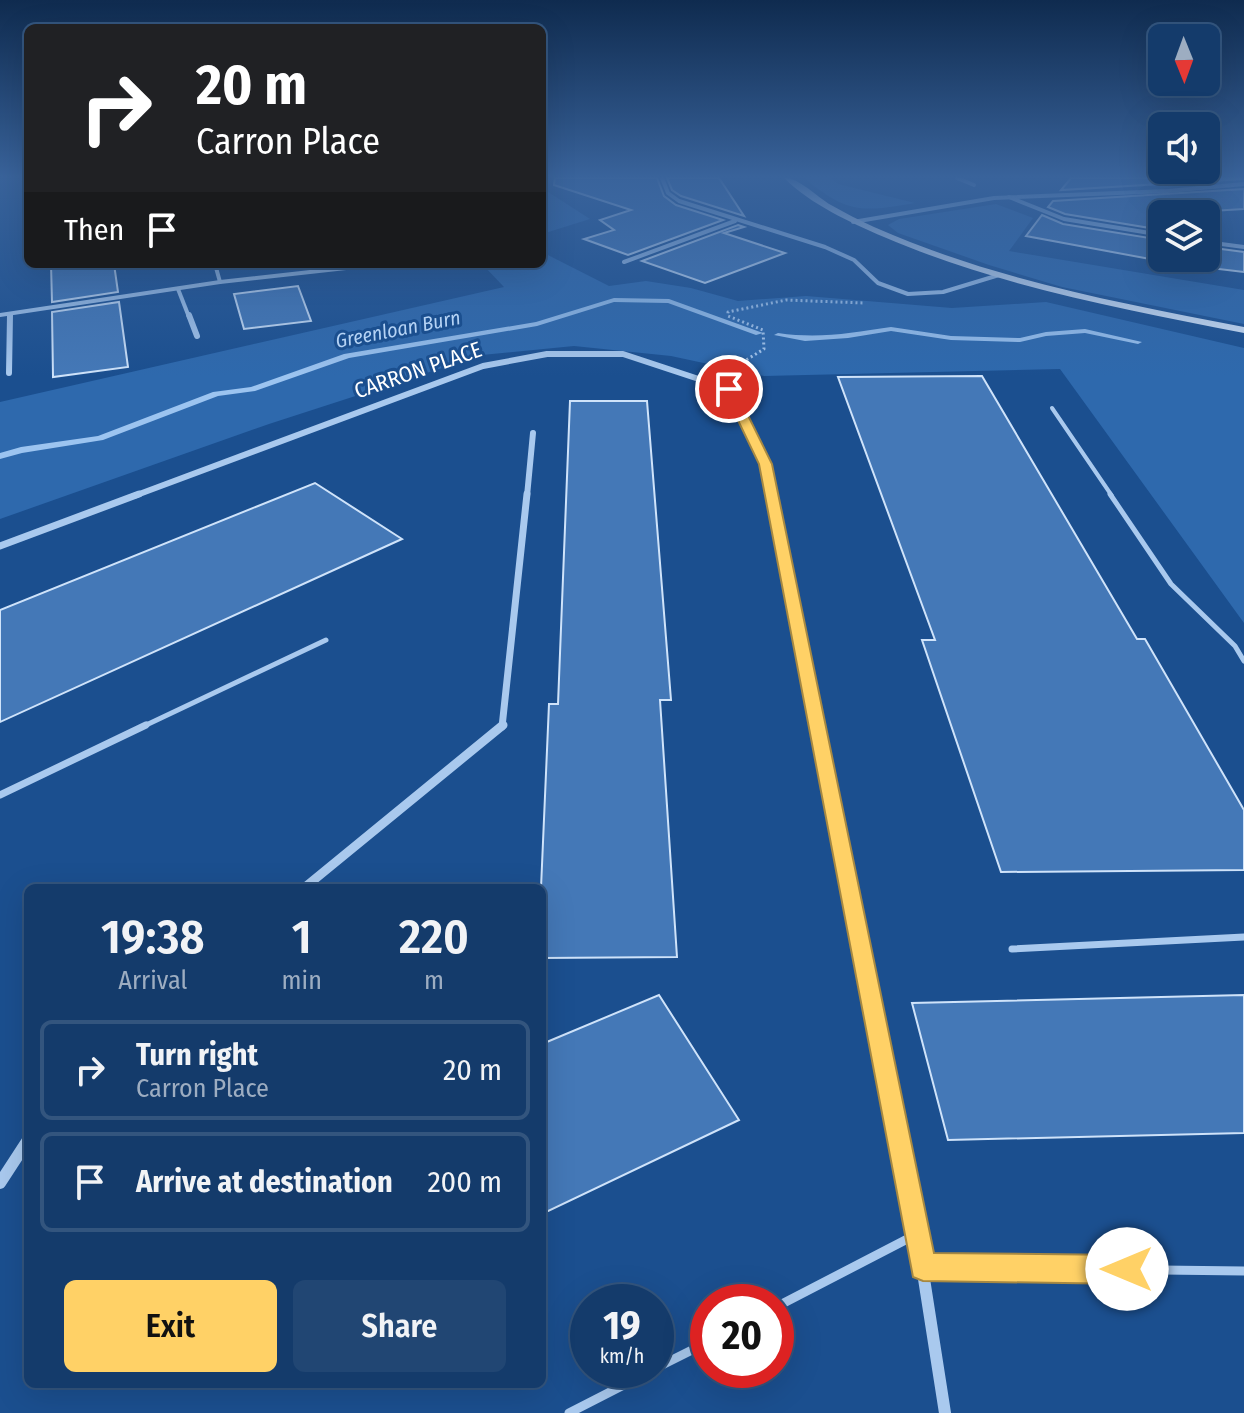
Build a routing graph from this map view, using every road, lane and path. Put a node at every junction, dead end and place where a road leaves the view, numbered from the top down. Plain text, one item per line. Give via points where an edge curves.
1 (673, 244) edge
2 (815, 244) edge
3 (909, 244) edge
4 (1221, 244) edge
5 (1244, 247) edge
6 (624, 262) dead end
7 (216, 268) edge
8 (346, 268) edge
9 (999, 275) junction
10 (220, 282) junction
11 (178, 289) junction
12 (870, 304) dead end
13 (10, 314) junction
14 (0, 315) edge
15 (1244, 330) edge
16 (197, 336) dead end
17 (9, 373) dead end
18 (711, 383) junction
19 (1052, 408) dead end
20 (533, 433) dead end
21 (0, 546) edge
22 (326, 640) dead end
23 (1244, 661) edge
24 (0, 795) edge
25 (309, 884) edge
26 (1244, 937) edge
27 (1012, 949) dead end
28 (24, 1146) edge
29 (0, 1183) edge
30 (917, 1234) junction
31 (923, 1267) junction
32 (1244, 1271) edge
33 (794, 1298) edge
34 (617, 1388) edge
35 (569, 1413) edge
36 (945, 1413) edge

1 - 6 street
2 - 9 street via 854,260 878,283 908,294 943,292
3 - 9 street
4 - 5 street
7 - 10 street
8 - 10 street
9 - 15 street via 1046,290
10 - 11 street
11 - 13 street
11 - 16 street
12 - 18 path via 786,300 728,312 763,330 764,349
13 - 14 street
13 - 17 street
18 - 21 street, CARRON PLACE via 623,354 547,354 483,366
18 - 30 street, CARRON PLACE via 729,389 766,464
19 - 23 lane via 1171,584
20 - 25 street via 503,727
22 - 24 lane
26 - 27 lane
28 - 29 street
30 - 31 street, CARRON PLACE
30 - 33 lane
31 - 32 lane
31 - 36 street, CARRON PLACE
34 - 35 lane

